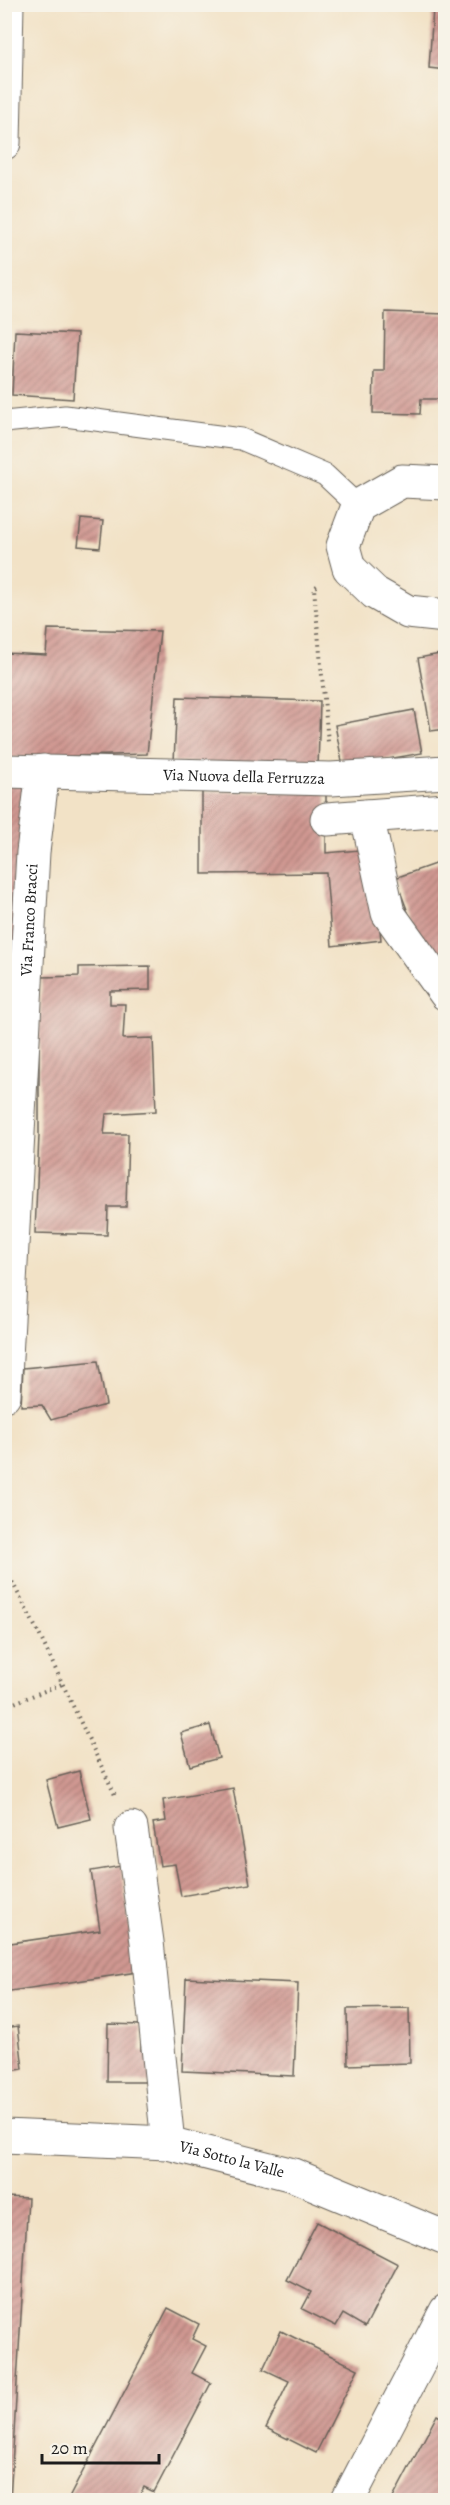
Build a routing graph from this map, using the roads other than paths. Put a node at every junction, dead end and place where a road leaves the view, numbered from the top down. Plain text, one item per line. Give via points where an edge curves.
1 (7, 4) edge
2 (4, 143) edge
3 (4, 422) edge
4 (446, 483) edge
5 (358, 506) junction
6 (446, 616) edge
7 (4, 771) edge
8 (43, 771) junction
9 (446, 772) edge
10 (446, 810) edge
11 (367, 816) junction
12 (327, 819) dead end
13 (446, 994) edge
14 (4, 1395) edge
15 (131, 1828) road end
16 (4, 2136) edge
17 (168, 2143) junction
18 (446, 2238) edge
19 (446, 2311) edge
20 (348, 2500) edge

1 - 2 street
3 - 5 lane via 65,416 241,439 325,475
4 - 5 street via 402,481
5 - 6 street via 343,546 349,568 375,593 408,612
7 - 8 street, Via Nuova della Ferruzza
8 - 9 street, Via Nuova della Ferruzza via 331,778
8 - 14 street, Via Franco Bracci via 33,852
10 - 11 street
11 - 12 street
11 - 13 street via 388,913
15 - 17 street
16 - 17 street, Via Sotto la Valle
17 - 18 street, Via Sotto la Valle via 293,2175
19 - 20 street

